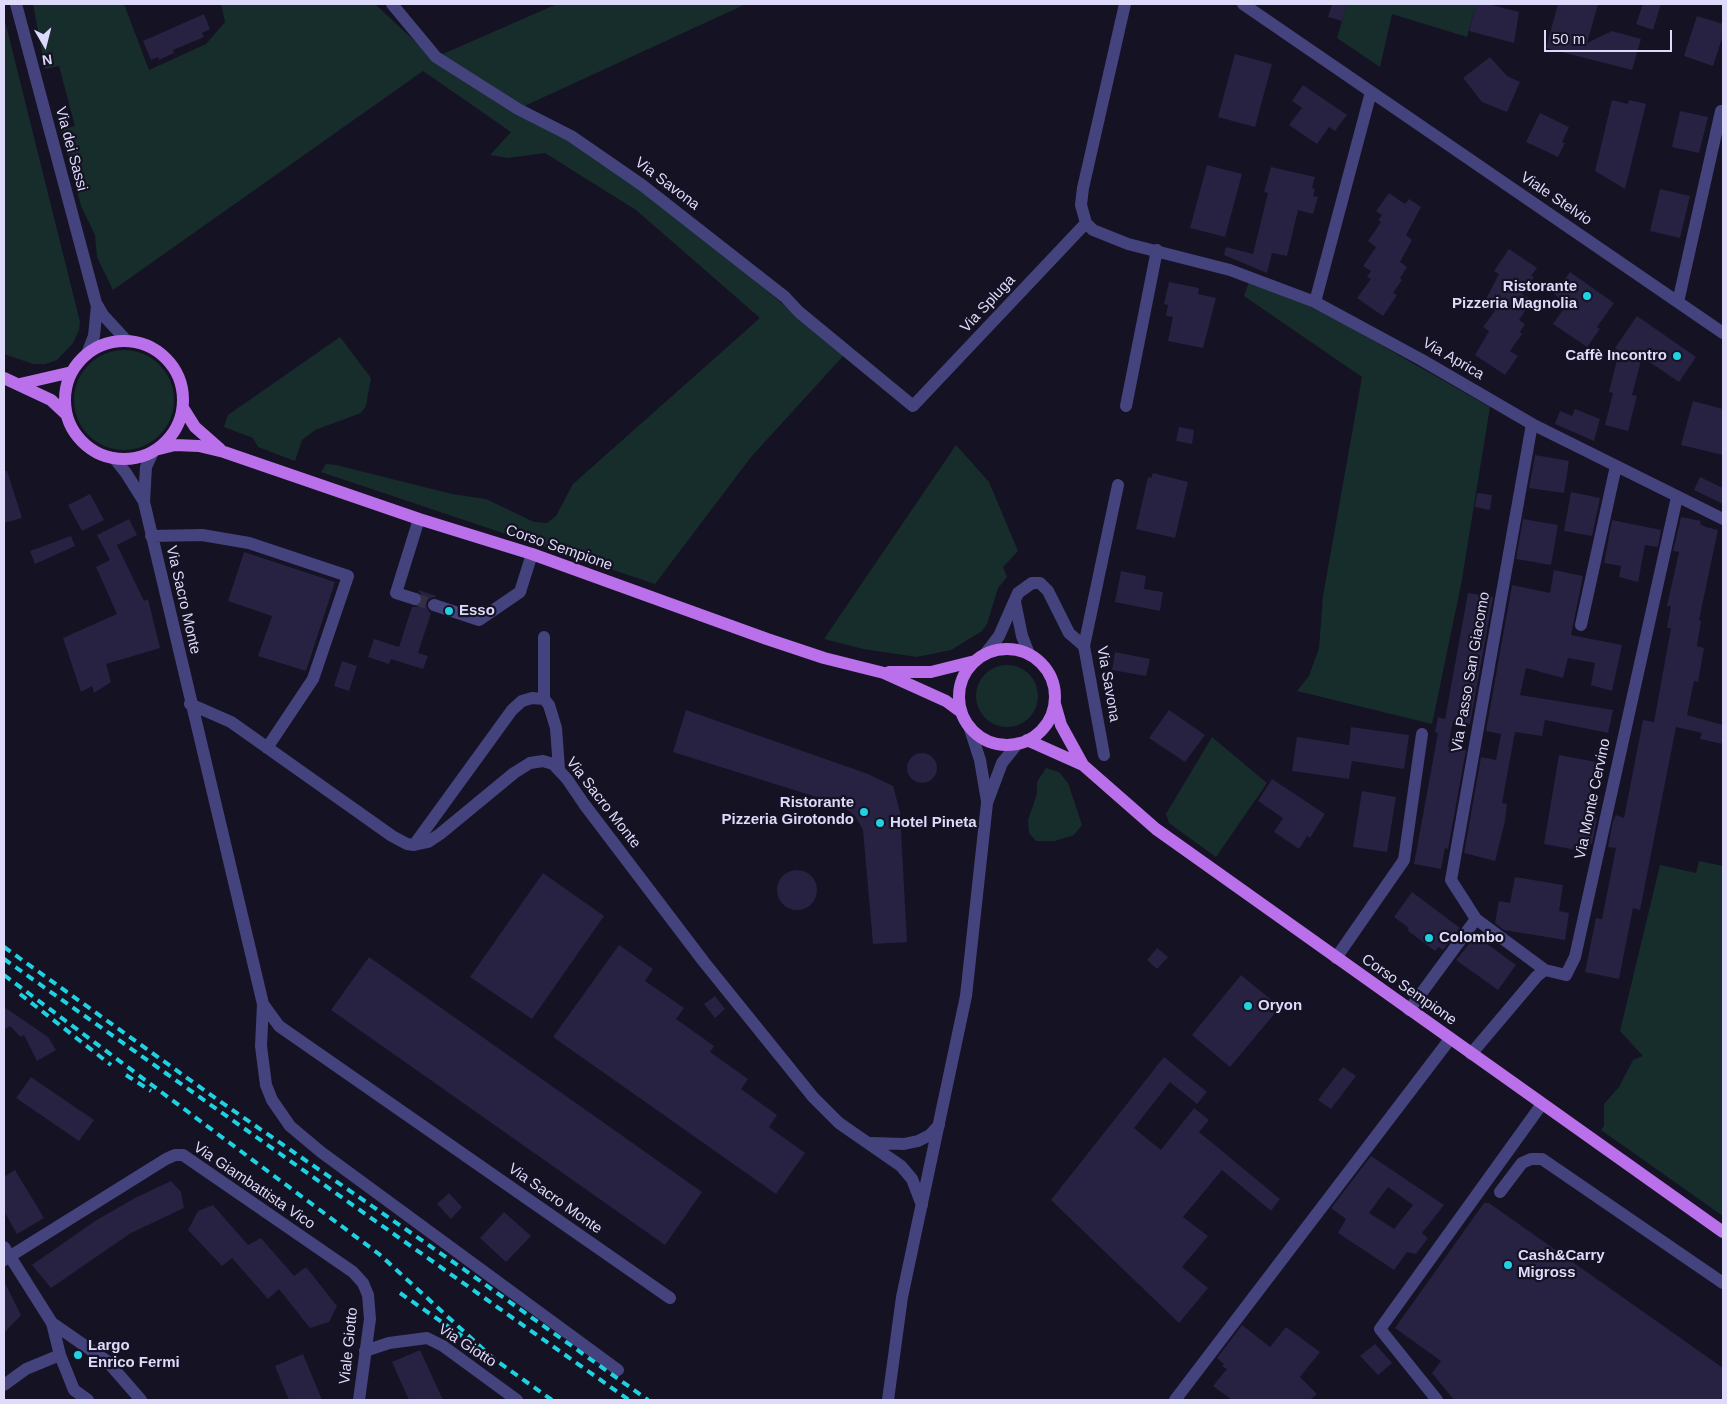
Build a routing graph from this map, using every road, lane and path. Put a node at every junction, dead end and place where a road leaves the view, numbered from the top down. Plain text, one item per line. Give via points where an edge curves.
1 (16, 4) edge
2 (392, 4) edge
3 (1125, 4) edge
4 (1243, 4) edge
5 (1371, 92) junction
6 (1721, 111) dead end
7 (1086, 223) junction
8 (1157, 250) junction
9 (1316, 302) junction
10 (1678, 302) junction
11 (96, 303) junction
12 (1723, 333) edge
13 (127, 341) junction
14 (87, 354) junction
15 (72, 372) junction
16 (4, 378) edge
17 (20, 384) junction
18 (913, 406) joint
19 (1126, 406) dead end
20 (183, 408) junction
21 (67, 415) junction
22 (1532, 424) junction
23 (156, 450) junction
24 (224, 452) junction
25 (114, 458) junction
26 (1616, 466) junction
27 (1118, 485) dead end
28 (1677, 498) junction
29 (144, 502) junction
30 (419, 519) junction
31 (1723, 519) edge
32 (151, 536) junction
33 (532, 554) junction
34 (415, 599) tunnel mouth
35 (1014, 602) junction
36 (434, 605) tunnel mouth
37 (1581, 625) dead end
38 (544, 637) dead end
39 (1084, 646) junction
40 (986, 653) junction
41 (1029, 654) junction
42 (975, 661) junction
43 (884, 672) junction
44 (544, 699) junction
45 (190, 704) junction
46 (1055, 704) junction
47 (961, 712) junction
48 (969, 726) junction
49 (1422, 734) dead end
50 (1023, 742) junction
51 (267, 748) junction
52 (1104, 755) dead end
53 (1083, 765) junction
54 (559, 769) junction
55 (987, 803) junction
56 (414, 845) junction
57 (1476, 919) junction
58 (1336, 958) junction
59 (1545, 970) junction
60 (262, 1004) junction
61 (1409, 1010) junction
62 (1450, 1038) junction
63 (1471, 1054) junction
64 (1542, 1104) junction
65 (940, 1125) junction
66 (868, 1142) junction
67 (1500, 1192) dead end
68 (922, 1205) junction
69 (1723, 1232) edge
70 (6, 1255) edge
71 (1723, 1283) edge
72 (368, 1295) joint
73 (670, 1298) dead end
74 (52, 1322) junction
75 (365, 1352) junction
76 (60, 1355) junction
77 (618, 1370) dead end
78 (4, 1385) edge
79 (71, 1395) edge
80 (88, 1400) edge
81 (141, 1400) edge
82 (359, 1400) edge
83 (517, 1400) edge
84 (888, 1400) edge
85 (1175, 1400) edge
86 (1437, 1400) edge

1 - 11 street, Via dei Sassi
2 - 18 street, Via Savona via 436,57 518,109 571,136 642,185 785,296 799,312
3 - 7 street via 1083,188 1081,205
4 - 5 street, Viale Stelvio
5 - 9 street
5 - 10 street, Viale Stelvio
6 - 10 street
7 - 8 street via 1101,234
7 - 18 street, Via Spluga
8 - 9 street, Via Aprica via 1230,270
8 - 19 street
9 - 22 street, Via Aprica
10 - 12 street, Viale Stelvio
11 - 13 street, Via dei Sassi
11 - 14 street, Via dei Sassi via 94,336
13 - 14 main road via 106,344
13 - 20 main road via 151,347 170,362 182,384
14 - 15 main road
15 - 17 main road
15 - 21 main road via 66,393
16 - 17 main road
17 - 21 main road via 51,400
20 - 23 main road via 175,431
20 - 24 main road via 195,427
21 - 25 main road via 76,435 93,450
22 - 26 street, Via Aprica
22 - 57 street, Via Passo San Giacomo via 1451,880
23 - 24 main road via 183,445
23 - 25 main road via 134,459
23 - 29 street, Via Sacro Monte via 146,468
24 - 30 main road, Corso Sempione
25 - 29 street, Via Sacro Monte
26 - 28 street, Via Aprica
26 - 37 street
27 - 39 street, Via Savona
28 - 31 street, Via Aprica
28 - 59 street, Via Monte Cervino via 1575,957 1566,975
29 - 32 street, Via Sacro Monte
30 - 33 main road, Corso Sempione
30 - 34 street via 396,593
32 - 45 street, Via Sacro Monte
32 - 51 street via 202,536 248,543 348,576 313,679
33 - 36 street via 520,592 479,620
33 - 43 main road, Corso Sempione via 767,639 824,658
35 - 39 street via 1024,586 1040,583 1048,590 1070,633
35 - 40 street via 999,636
35 - 41 street
38 - 44 street
39 - 52 street, Via Savona
40 - 41 main road via 1012,648
40 - 42 main road
41 - 46 main road via 1046,667 1052,678
42 - 43 main road, Corso Sempione via 931,672
42 - 47 main road via 960,684
43 - 47 main road, Corso Sempione via 946,701
44 - 54 street via 556,728
44 - 56 street via 522,701 512,710
45 - 51 street via 230,722
45 - 60 street, Via Sacro Monte
46 - 50 main road via 1045,726
46 - 53 main road, Corso Sempione via 1061,725
47 - 48 main road
48 - 50 main road via 994,743
48 - 55 street via 980,760
49 - 58 street via 1404,860
50 - 53 main road, Corso Sempione
50 - 55 street via 1002,763
51 - 56 street via 392,836
53 - 58 main road, Corso Sempione via 1156,829
54 - 56 street, Via Sacro Monte via 543,761 530,763 440,834 428,842
54 - 66 street, Via Sacro Monte via 704,962 813,1098 839,1123
55 - 65 street via 966,996
57 - 59 street, Via Passo San Giacomo
57 - 61 street
58 - 61 main road, Corso Sempione
59 - 63 street
60 - 73 street, Via Sacro Monte via 279,1026
60 - 77 street via 261,1046 266,1085 290,1126
61 - 62 main road, Corso Sempione
62 - 63 main road, Corso Sempione
62 - 85 street
63 - 64 main road, Corso Sempione
64 - 69 main road, Corso Sempione
64 - 86 street via 1380,1329
65 - 66 street, Via Sacro Monte via 918,1141 888,1145
65 - 68 street
66 - 68 street, Via Sacro Monte via 901,1166 912,1179
67 - 71 street via 1522,1163 1531,1158 1542,1159
68 - 84 street via 902,1297
70 - 72 street, Via Giambattista Vico via 179,1154 353,1272
70 - 74 street
72 - 75 street, Viale Giotto via 370,1320
74 - 76 street
74 - 81 street via 106,1361
75 - 82 street, Viale Giotto
75 - 83 street, Via Giotto via 390,1343 427,1338
76 - 78 street via 26,1369
76 - 79 street
79 - 80 street

